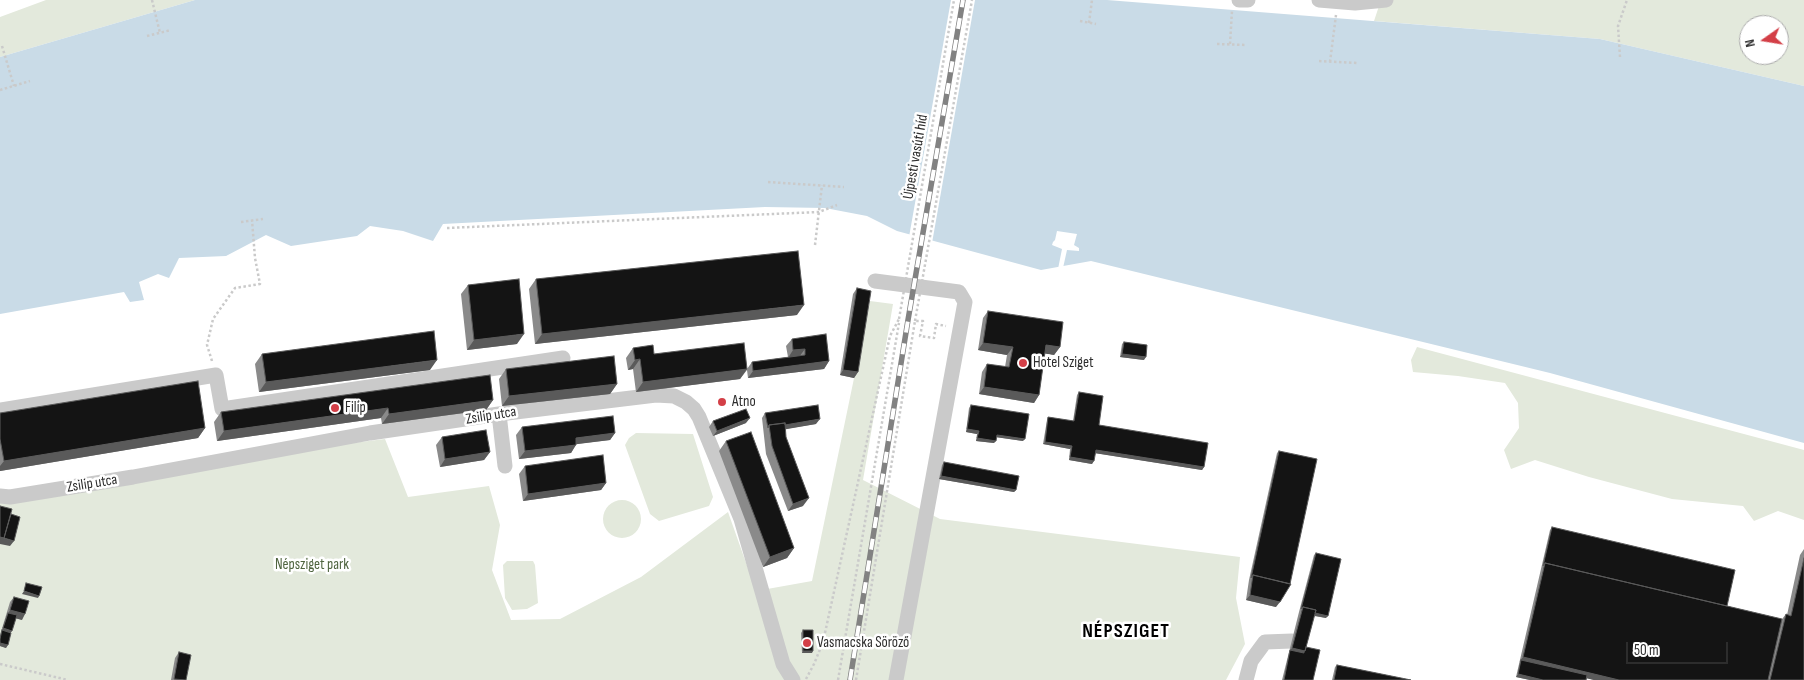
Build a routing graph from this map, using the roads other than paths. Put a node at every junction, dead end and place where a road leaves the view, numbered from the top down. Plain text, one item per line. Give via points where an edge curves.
1 (1248, 0) edge
2 (1319, 0) edge
3 (1386, 0) edge
4 (1236, 4) edge
5 (875, 281) dead end
6 (563, 358) dead end
7 (0, 410) edge
8 (499, 414) junction
9 (504, 466) dead end
10 (0, 496) edge
11 (1292, 641) edge
12 (793, 680) edge
13 (896, 680) edge
14 (1246, 680) edge

1 - 4 street
2 - 3 street via 1355,3
5 - 13 street via 959,292 965,302
6 - 7 street via 222,409 216,375
8 - 9 street
8 - 10 street, Zsilip utca via 370,433 133,477
8 - 12 street, Zsilip utca via 656,395 674,396 694,409 741,519 783,664
11 - 14 street via 1265,642 1251,661

